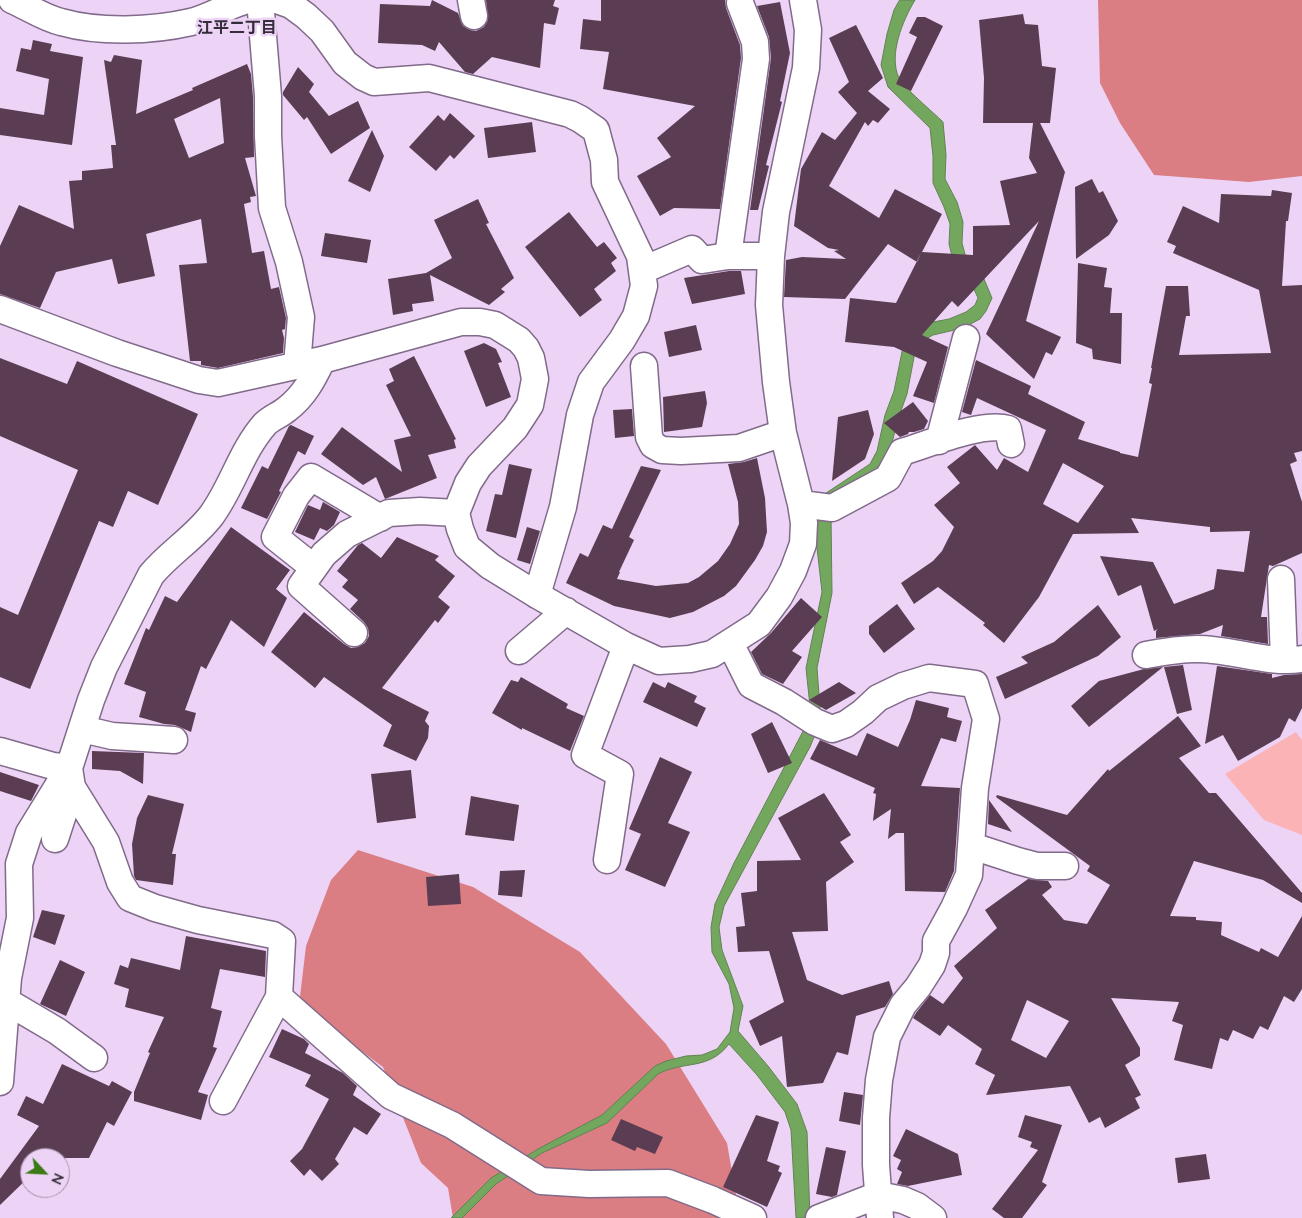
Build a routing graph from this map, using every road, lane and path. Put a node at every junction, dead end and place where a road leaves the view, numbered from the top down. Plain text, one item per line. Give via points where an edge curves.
1 (12, 0) edge
2 (248, 0) edge
3 (260, 0) edge
4 (277, 0) edge
5 (803, 0) edge
6 (740, 3) dead end
7 (728, 256) junction
8 (771, 256) junction
9 (643, 270) junction
10 (0, 309) edge
11 (966, 338) dead end
12 (322, 360) junction
13 (297, 365) junction
14 (644, 366) dead end
15 (783, 433) junction
16 (939, 441) junction
17 (1011, 444) dead end
18 (801, 504) junction
19 (456, 513) junction
20 (380, 518) junction
21 (314, 568) junction
22 (1281, 579) dead end
23 (537, 594) junction
24 (566, 611) junction
25 (354, 632) dead end
26 (730, 644) junction
27 (626, 646) junction
28 (519, 652) dead end
29 (1146, 655) dead end
30 (1293, 660) edge
31 (82, 729) junction
32 (174, 740) dead end
33 (0, 752) edge
34 (71, 778) junction
35 (55, 839) dead end
36 (972, 846) junction
37 (607, 860) dead end
38 (1065, 866) dead end
39 (279, 997) junction
40 (6, 1001) junction
41 (94, 1058) dead end
42 (0, 1082) edge
43 (223, 1101) dead end
44 (879, 1207) edge
45 (753, 1218) edge
46 (819, 1218) edge
47 (933, 1218) edge

1 - 2 street via 61,22 98,28 139,29 191,22
3 - 13 street via 272,208 301,316
4 - 9 street via 306,16 346,63 362,77 374,82 428,78 580,118 596,130 606,182 640,256
5 - 8 street via 808,30 806,68 776,212
6 - 7 street via 755,42 756,59
7 - 8 street
7 - 9 street via 702,260 692,249
8 - 15 street via 769,305
9 - 23 street via 644,286 636,316 590,382 580,415 563,508
10 - 13 street via 117,353 218,384
11 - 16 street
12 - 13 street
12 - 19 street via 461,322 495,325 519,340 526,348 534,370 535,385 530,405 515,428 479,466
12 - 31 street via 296,403 267,422 253,440 212,514 197,533 161,562 151,575 104,667
14 - 15 street via 649,437 653,445 662,450 739,448
15 - 18 street
16 - 17 street via 999,426 1008,429
16 - 18 street via 902,452 888,478 832,508
18 - 26 street via 803,544 793,571 760,624
19 - 20 street via 403,511
19 - 23 street via 467,547 490,566
20 - 21 street via 347,534 324,554
20 - 21 street via 311,477 296,496 275,537
21 - 25 street via 301,586
22 - 30 street
23 - 24 street
24 - 27 street
24 - 28 street
26 - 27 street via 712,654 659,661
26 - 36 street via 751,685 832,729 846,724 878,698 903,686 929,678 974,684 986,719 975,788
27 - 37 street via 584,755 620,774
29 - 30 street via 1197,649
31 - 32 street via 112,736
31 - 34 street
33 - 34 street via 53,766
34 - 35 street
34 - 39 street via 106,842 120,882 130,898 198,920 273,935 282,941
34 - 40 street via 29,832 19,864 20,918
36 - 38 street via 1037,866
36 - 44 street via 969,875 936,941 932,965 904,1005 887,1037 876,1118
39 - 43 street
39 - 45 street via 391,1096 452,1125 541,1181 668,1183
40 - 41 street via 57,1030
40 - 42 street
44 - 46 street
44 - 47 street via 910,1203

